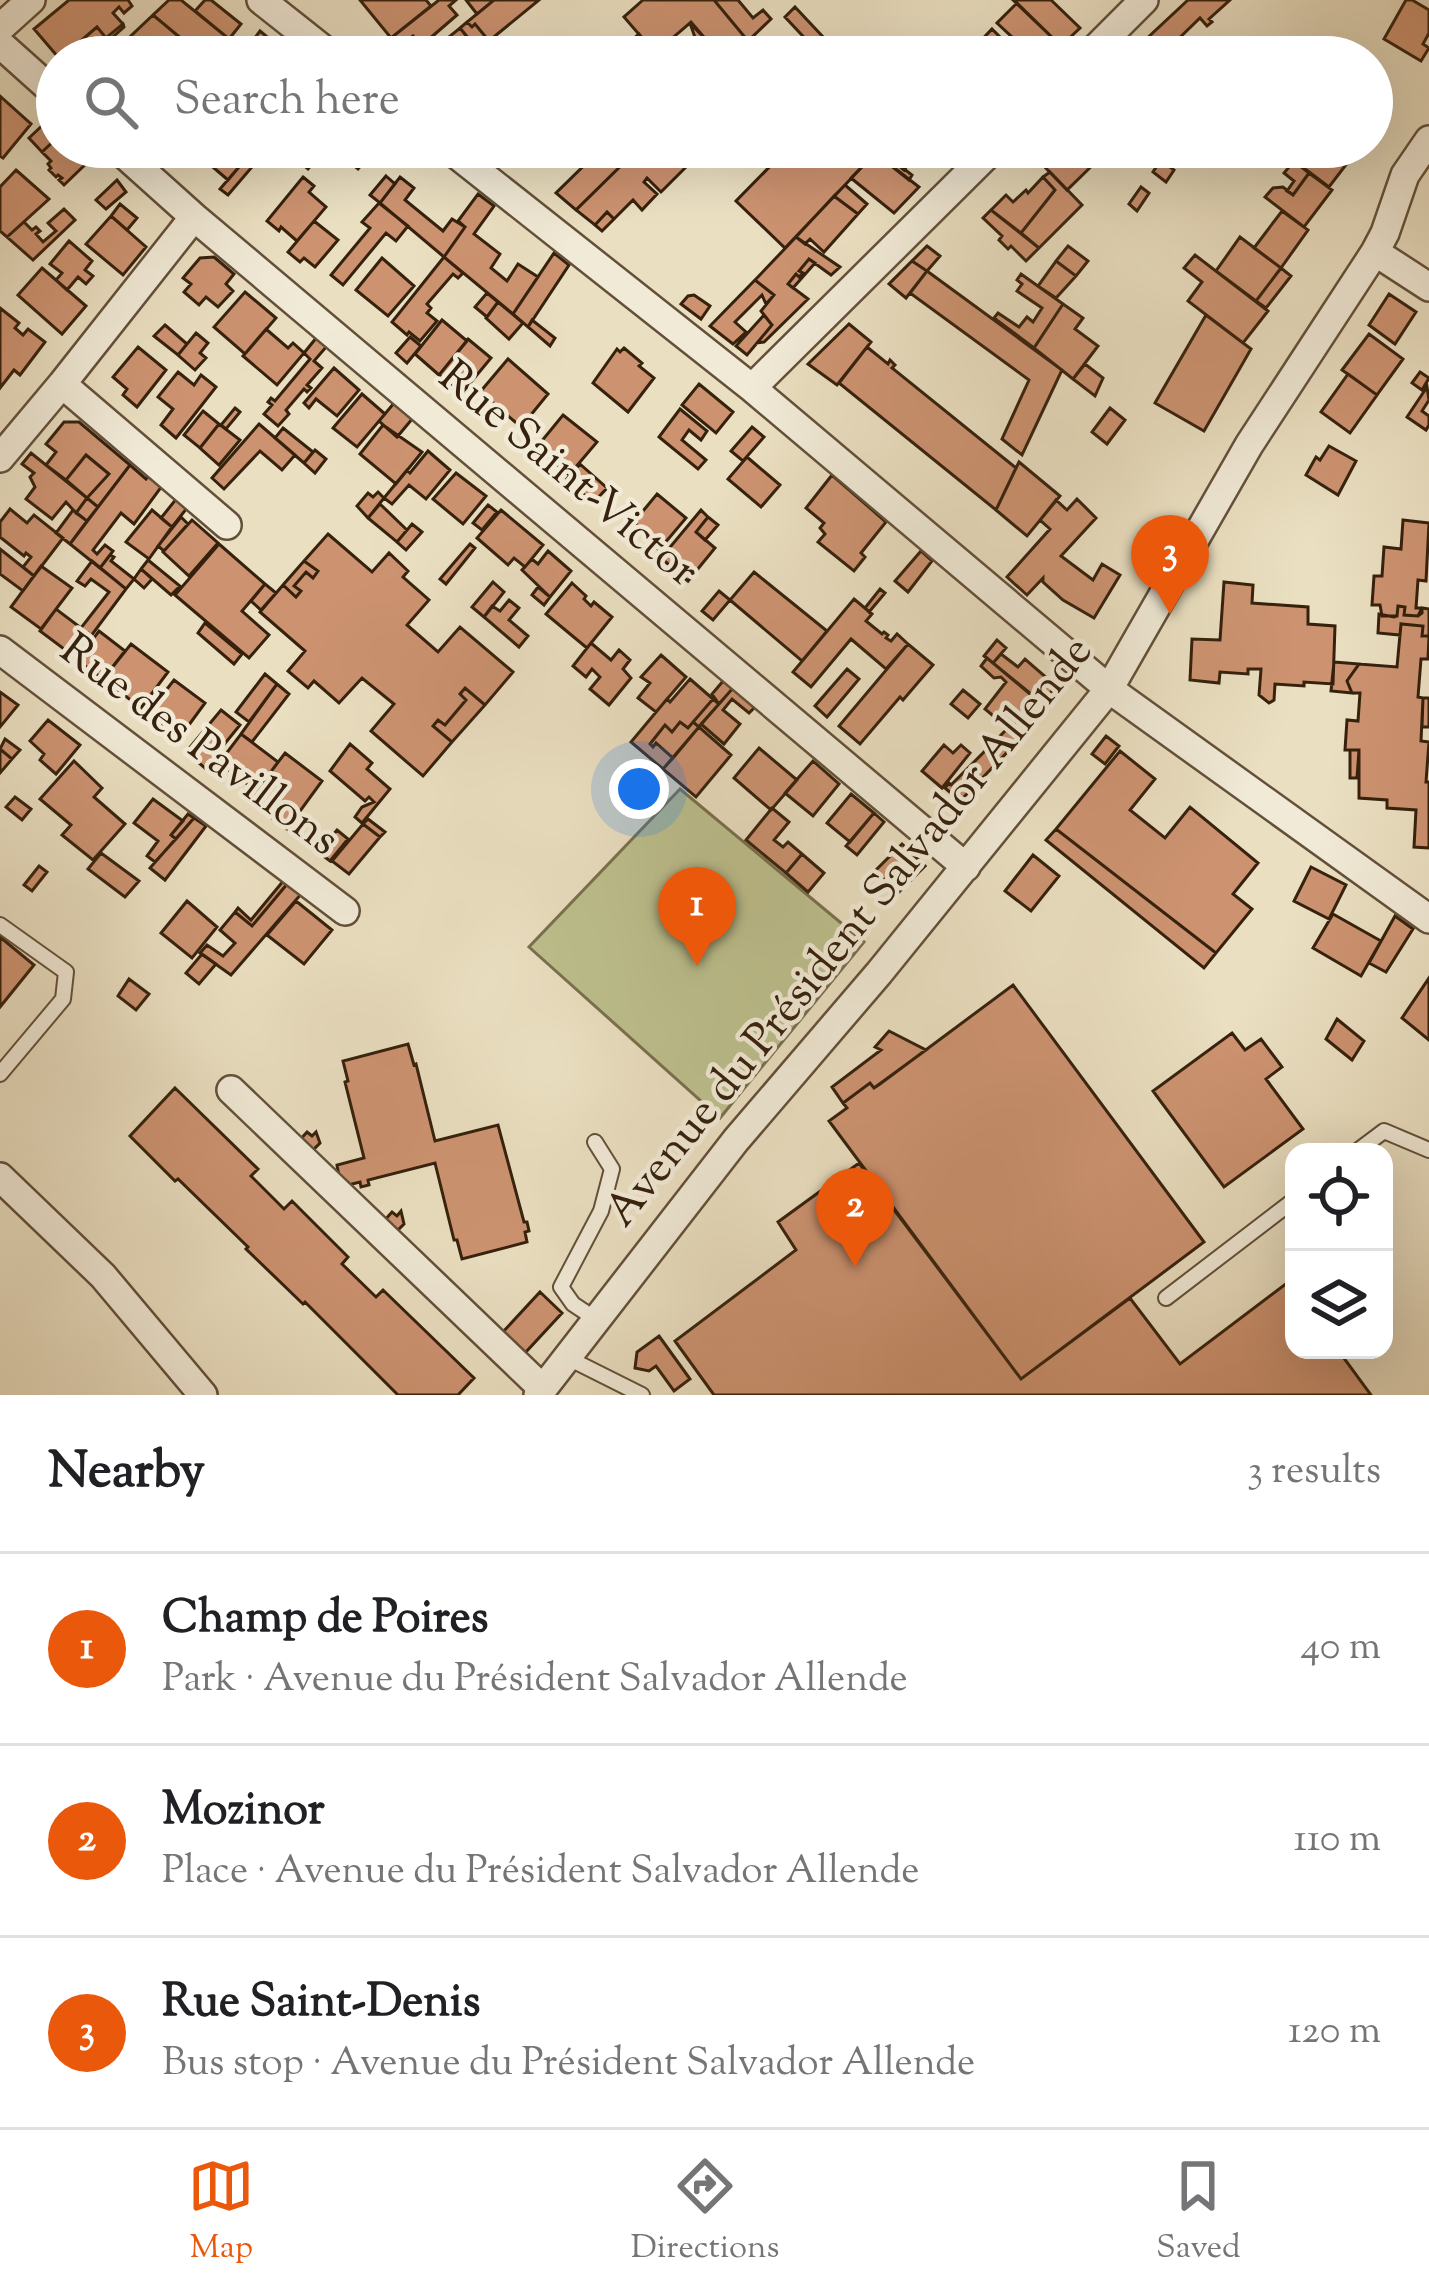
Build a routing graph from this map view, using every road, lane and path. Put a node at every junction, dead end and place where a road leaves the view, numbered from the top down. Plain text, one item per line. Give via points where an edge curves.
1 (32, 0) edge
2 (261, 0) edge
3 (1144, 0) edge
4 (0, 28) edge
5 (306, 36) edge
6 (1108, 36) edge
7 (0, 44) edge
8 (36, 76) edge
9 (1429, 140) edge
10 (139, 168) edge
11 (474, 168) edge
12 (974, 168) edge
13 (194, 218) junction
14 (1375, 252) junction
15 (1429, 287) edge
16 (62, 384) junction
17 (752, 388) junction
18 (0, 458) edge
19 (226, 525) dead end
20 (0, 650) edge
21 (1109, 689) junction
22 (966, 867) junction
23 (345, 911) dead end
24 (1429, 920) edge
25 (0, 926) edge
26 (0, 1073) edge
27 (232, 1090) dead end
28 (595, 1142) dead end
29 (1368, 1143) edge
30 (1429, 1150) edge
31 (0, 1178) edge
32 (1285, 1207) edge
33 (1166, 1298) dead end
34 (597, 1320) junction
35 (568, 1358) junction
36 (541, 1392) edge
37 (203, 1395) edge
38 (642, 1395) edge

1 - 4 street
2 - 5 street
3 - 6 street
7 - 8 street
9 - 14 street, Avenue du Président Salvador Allende via 1405,175
10 - 13 street, Rue Saint-Victor
11 - 17 street
12 - 17 street
13 - 16 street
13 - 22 street, Rue Saint-Victor
14 - 15 street
14 - 21 street, Avenue du Président Salvador Allende via 1249,445
16 - 18 street
16 - 19 street
17 - 21 street
20 - 23 street, Rue des Pavillons
21 - 22 street, Avenue du Président Salvador Allende
21 - 24 street
22 - 34 street, Avenue du Président Salvador Allende
25 - 26 lane via 66,972 66,986
27 - 36 street
28 - 34 lane via 612,1169 601,1211 561,1287
29 - 30 lane via 1384,1131
31 - 37 street via 103,1276
32 - 33 lane
34 - 35 street, Avenue du Président Salvador Allende
35 - 36 street, Avenue du Président Salvador Allende
35 - 38 lane

